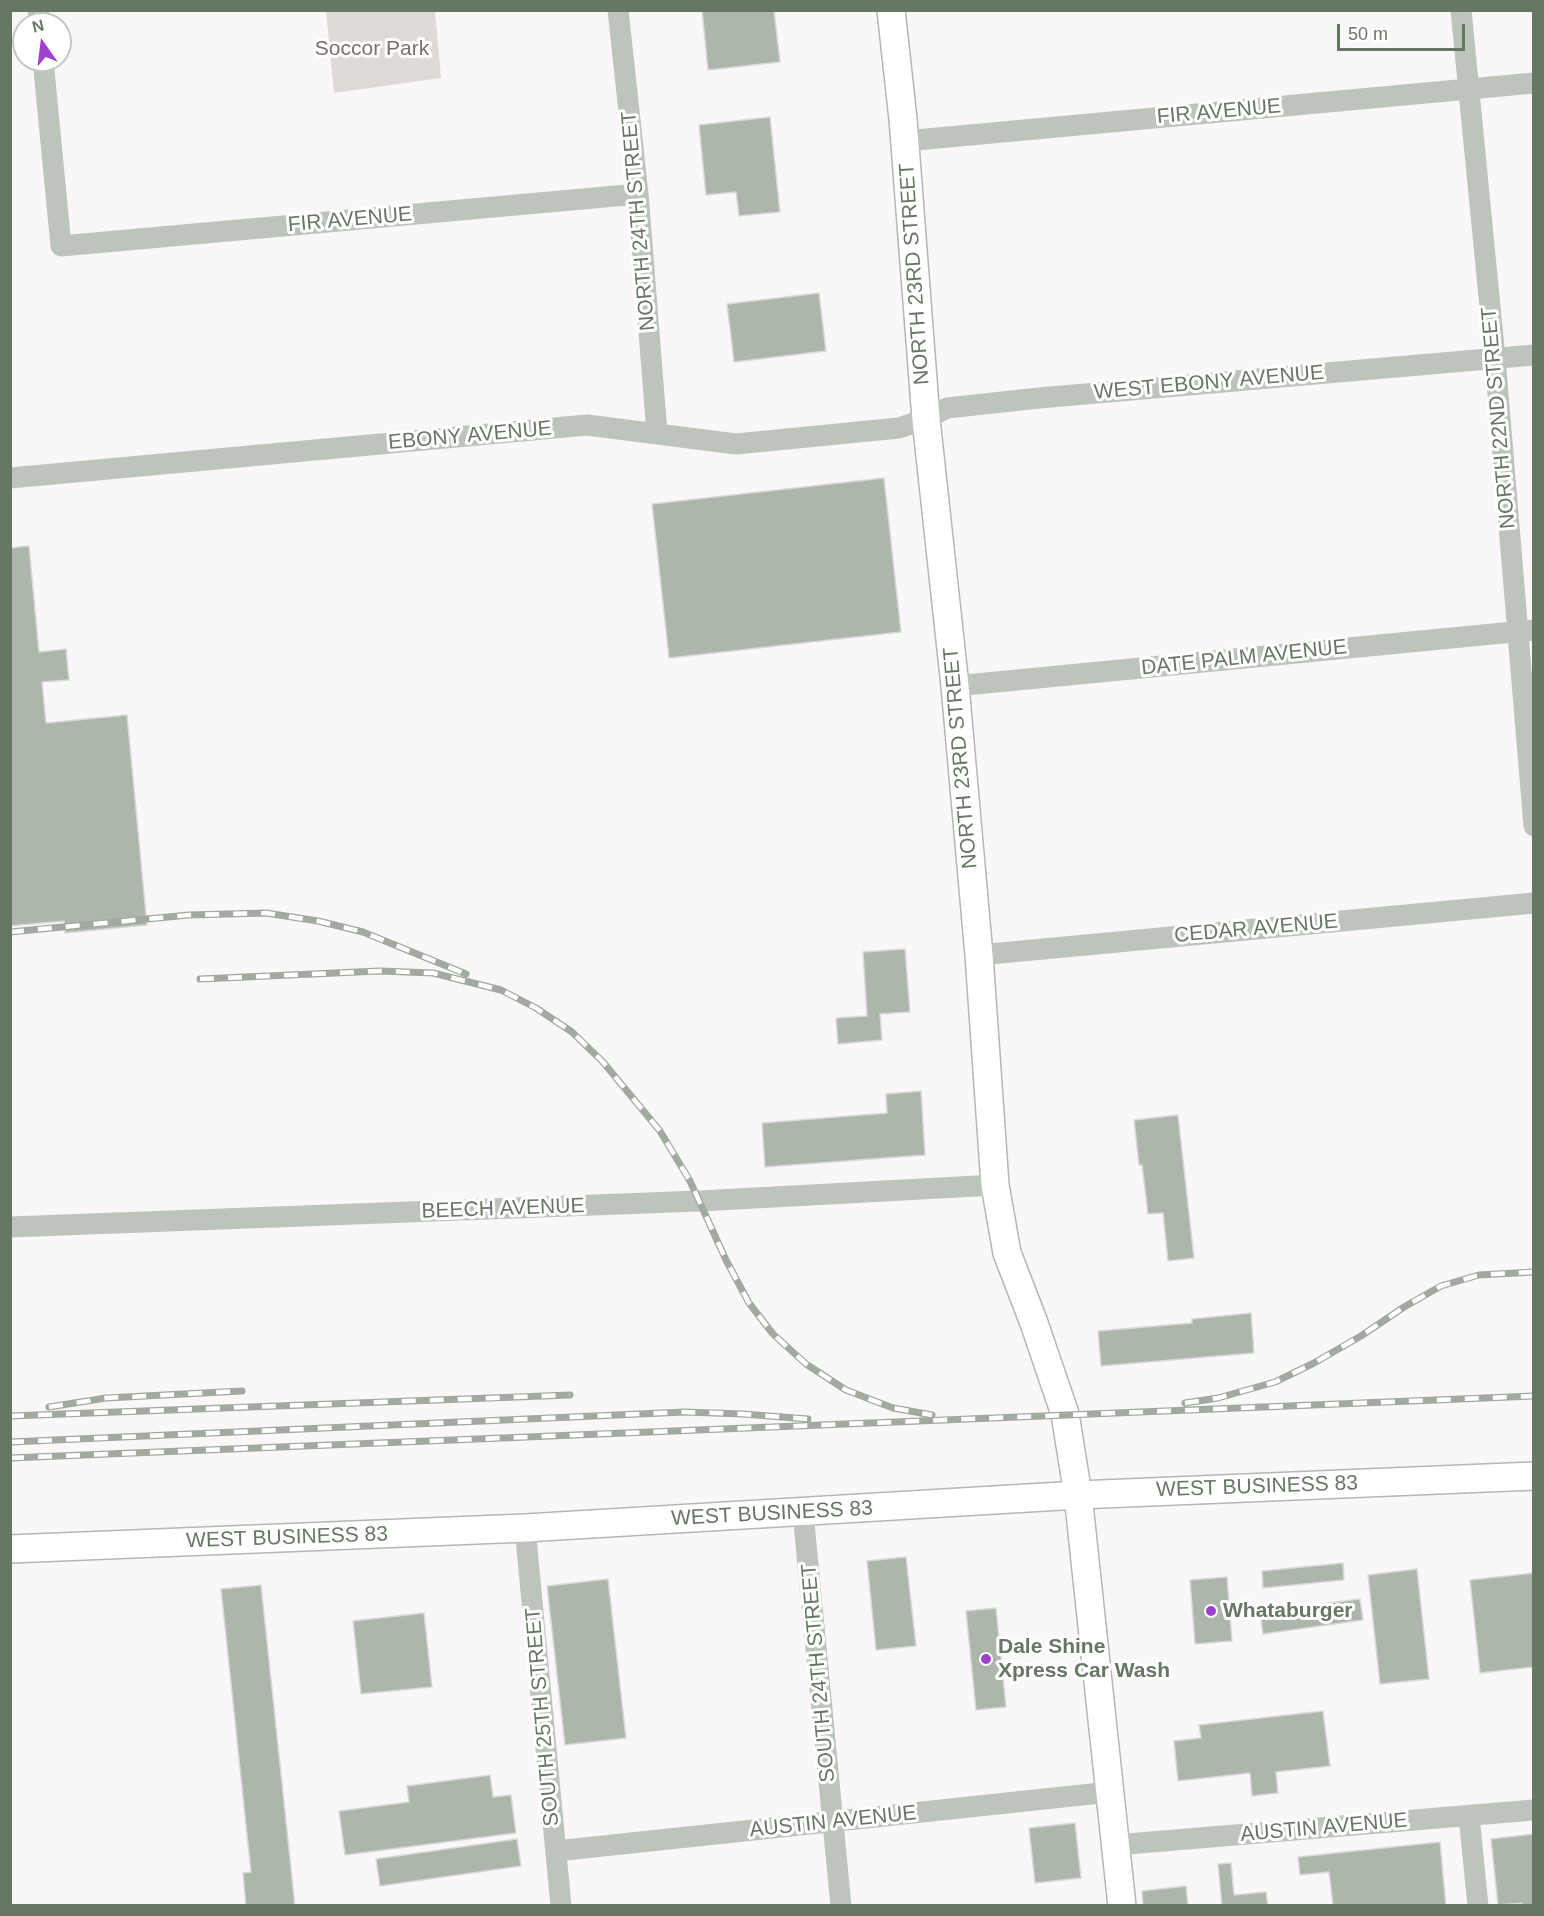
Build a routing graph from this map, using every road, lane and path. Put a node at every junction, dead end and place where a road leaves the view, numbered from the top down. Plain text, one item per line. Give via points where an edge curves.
1 (618, 10) edge
2 (891, 10) edge
3 (1461, 10) edge
4 (44, 72) edge
5 (1533, 83) edge
6 (1468, 89) junction
7 (905, 141) junction
8 (638, 194) junction
9 (1533, 355) edge
10 (1495, 358) junction
11 (926, 419) junction
12 (657, 433) junction
13 (10, 478) edge
14 (1526, 631) edge
15 (955, 686) junction
16 (1533, 826) edge
17 (1533, 903) edge
18 (979, 955) junction
19 (995, 1185) junction
20 (10, 1227) edge
21 (1533, 1476) edge
22 (1078, 1495) junction
23 (804, 1513) junction
24 (525, 1528) junction
25 (10, 1549) edge
26 (1110, 1792) junction
27 (1533, 1810) edge
28 (1469, 1816) junction
29 (833, 1822) junction
30 (1115, 1845) junction
31 (556, 1851) junction
32 (561, 1905) edge
33 (841, 1905) edge
34 (1122, 1905) edge
35 (1478, 1905) edge

1 - 8 street, NORTH 24TH STREET
2 - 7 main road, NORTH 23RD STREET
3 - 6 street, NORTH 22ND STREET
4 - 8 street, FIR AVENUE via 61,246
5 - 6 street, FIR AVENUE
6 - 7 street, FIR AVENUE
6 - 10 street, NORTH 22ND STREET
7 - 11 main road, NORTH 23RD STREET
8 - 12 street, NORTH 24TH STREET
9 - 10 street
10 - 11 street, WEST EBONY AVENUE via 1016,400 947,408
10 - 14 street, NORTH 22ND STREET
11 - 12 street, EBONY AVENUE via 899,428 736,444
11 - 15 main road, NORTH 23RD STREET
12 - 13 street, EBONY AVENUE via 587,425
14 - 15 street, DATE PALM AVENUE
14 - 16 street, NORTH 22ND STREET
15 - 18 main road, NORTH 23RD STREET
17 - 18 street, CEDAR AVENUE
18 - 19 main road, NORTH 23RD STREET
19 - 20 street, BEECH AVENUE via 700,1201
19 - 22 main road, NORTH 23RD STREET via 1007,1253 1065,1414
21 - 22 main road, WEST BUSINESS 83
22 - 23 main road, WEST BUSINESS 83
22 - 26 main road, NORTH 23RD STREET
23 - 24 main road, WEST BUSINESS 83
23 - 29 street, SOUTH 24TH STREET
24 - 25 main road, WEST BUSINESS 83
24 - 31 street, SOUTH 25TH STREET
26 - 29 street, AUSTIN AVENUE
26 - 30 main road, NORTH 23RD STREET
27 - 28 street, AUSTIN AVENUE
28 - 30 street, AUSTIN AVENUE
28 - 35 street
29 - 31 street, AUSTIN AVENUE
29 - 33 street, SOUTH 24TH STREET
30 - 34 main road, NORTH 23RD STREET
31 - 32 street, SOUTH 25TH STREET

